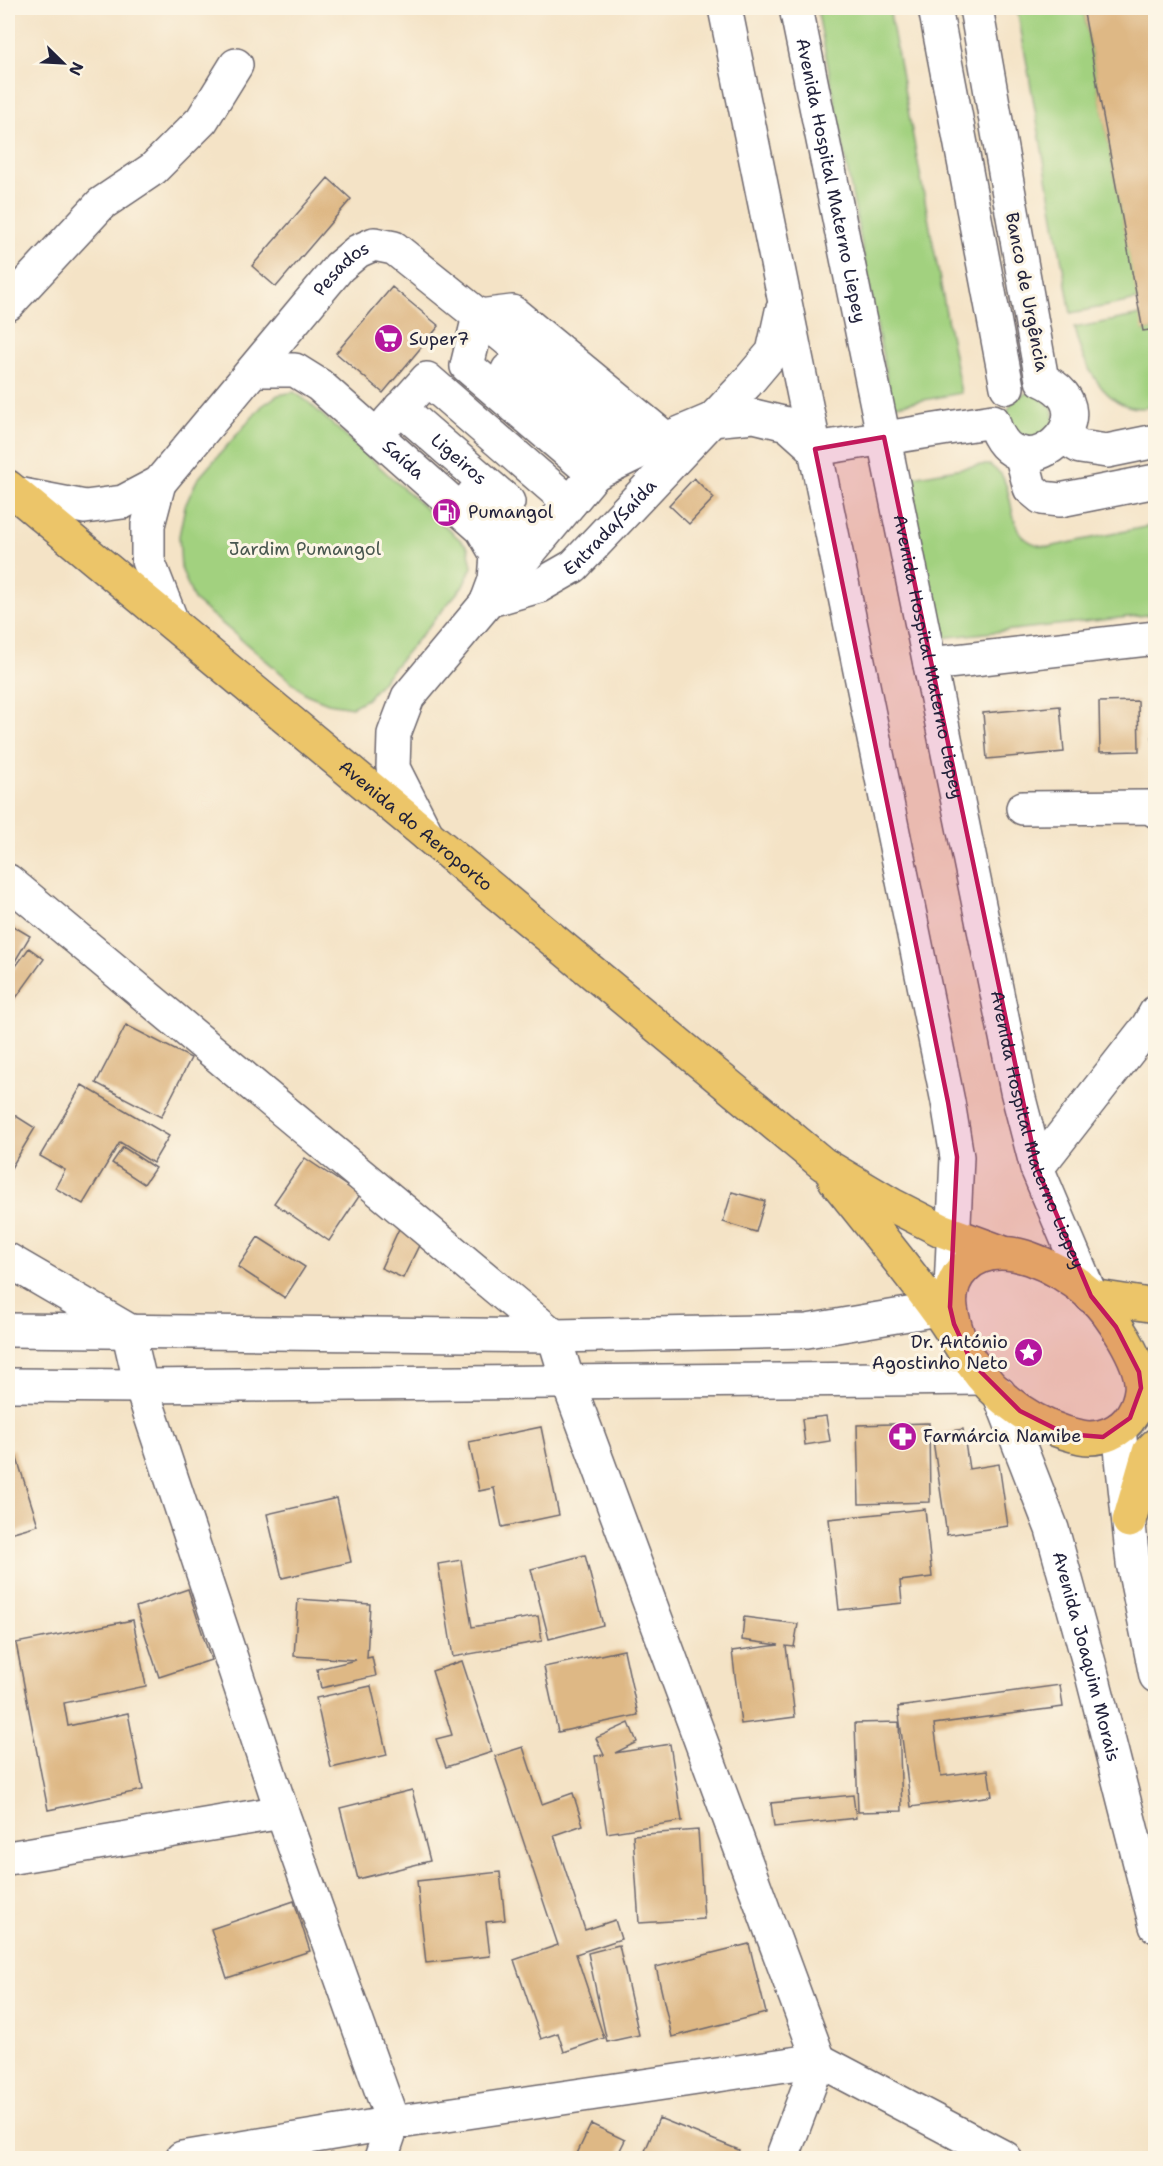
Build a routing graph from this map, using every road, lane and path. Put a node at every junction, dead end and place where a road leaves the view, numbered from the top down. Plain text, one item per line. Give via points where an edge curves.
1 (725, 8) edge
2 (796, 8) edge
3 (935, 8) edge
4 (976, 8) edge
5 (236, 65) dead end
6 (785, 300) junction
7 (8, 303) edge
8 (476, 329) junction
9 (254, 370) junction
10 (1042, 380) junction
11 (1007, 387) junction
12 (407, 400) junction
13 (355, 416) junction
14 (711, 420) junction
15 (993, 421) junction
16 (1063, 436) junction
17 (884, 437) junction
18 (666, 439) junction
19 (1155, 441) edge
20 (617, 447) junction
21 (815, 449) junction
22 (1021, 453) junction
23 (1155, 480) edge
24 (159, 483) junction
25 (12, 490) edge
26 (551, 526) junction
27 (487, 601) junction
28 (172, 622) junction
29 (1155, 638) edge
30 (930, 664) junction
31 (1023, 808) dead end
32 (1155, 811) edge
33 (428, 835) junction
34 (8, 880) edge
35 (1155, 1012) edge
36 (823, 1164) junction
37 (1037, 1168) junction
38 (953, 1234) junction
39 (1001, 1251) junction
40 (8, 1260) edge
41 (1091, 1296) junction
42 (946, 1302) junction
43 (1155, 1306) edge
44 (8, 1330) edge
45 (128, 1330) junction
46 (554, 1336) junction
47 (1134, 1356) junction
48 (568, 1382) junction
49 (8, 1385) edge
50 (1155, 1385) edge
51 (141, 1386) junction
52 (992, 1386) junction
53 (1136, 1417) edge
54 (1153, 1452) edge
55 (1142, 1528) edge
56 (1155, 1676) edge
57 (282, 1812) junction
58 (8, 1858) edge
59 (1155, 1926) edge
60 (819, 2060) junction
61 (393, 2123) junction
62 (182, 2158) edge
63 (381, 2158) edge
64 (782, 2158) edge
65 (1005, 2158) edge

1 - 6 street
2 - 17 street, Avenida Hospital Materno Liepey
3 - 11 street
4 - 10 street, Banco de Urgência
5 - 7 street via 202,120 153,169 101,204
6 - 14 street, Entrada/Saída via 773,352
6 - 21 street
8 - 9 street, Pesados via 394,248 374,244 358,250 339,267
8 - 20 street via 467,366
8 - 20 street via 512,312
9 - 13 street, Saída via 295,370 320,385
9 - 24 street, Pesados
10 - 11 street via 1030,378
10 - 16 street, Banco de Urgência via 1053,384 1066,403 1068,426
11 - 15 street via 998,396
12 - 13 street
12 - 26 street
12 - 26 street, Ligeiros
13 - 27 street, Saída via 482,529 497,555 495,580
14 - 18 street
14 - 21 street via 754,416 787,424
14 - 27 street, Entrada/Saída via 574,566 539,585
15 - 17 street
15 - 22 street via 1002,441
16 - 19 street via 1080,447 1107,451
16 - 22 street via 1045,452
17 - 21 street
17 - 30 street, Avenida Hospital Materno Liepey
18 - 20 street
18 - 20 street
20 - 26 street
21 - 38 street via 948,1102 957,1157
22 - 23 street via 1030,488 1042,498 1060,500
24 - 25 street via 123,502 85,507
24 - 28 street via 148,525 148,561
25 - 28 main road, Avenida do Aeroporto
26 - 27 street
27 - 33 street via 408,697 394,734 393,768
28 - 33 main road, Avenida do Aeroporto
29 - 30 street
30 - 37 street, Avenida Hospital Materno Liepey via 1017,1091
31 - 32 street via 1150,807
33 - 36 main road, Avenida do Aeroporto
34 - 46 street
35 - 37 street
36 - 38 main road via 892,1205
36 - 42 main road
37 - 41 street, Avenida Hospital Materno Liepey
38 - 39 main road
38 - 42 street
39 - 41 main road via 1036,1260
39 - 42 main road via 971,1261 958,1273
40 - 45 street
41 - 43 main road
41 - 47 main road
42 - 46 street via 807,1330
42 - 52 main road via 962,1347
44 - 45 street
45 - 46 street
45 - 51 street
46 - 48 street
47 - 50 street
47 - 53 main road via 1141,1388
48 - 51 street
48 - 52 street
48 - 60 street
49 - 51 street
51 - 57 street
52 - 53 main road via 1020,1411 1066,1434 1102,1437
52 - 59 street, Avenida Joaquim Morais via 1052,1529
53 - 54 street
53 - 55 street
54 - 55 main road
55 - 56 street via 1132,1563
57 - 58 street
57 - 61 street
60 - 61 street
60 - 64 street
60 - 65 street
61 - 62 street
61 - 63 street

